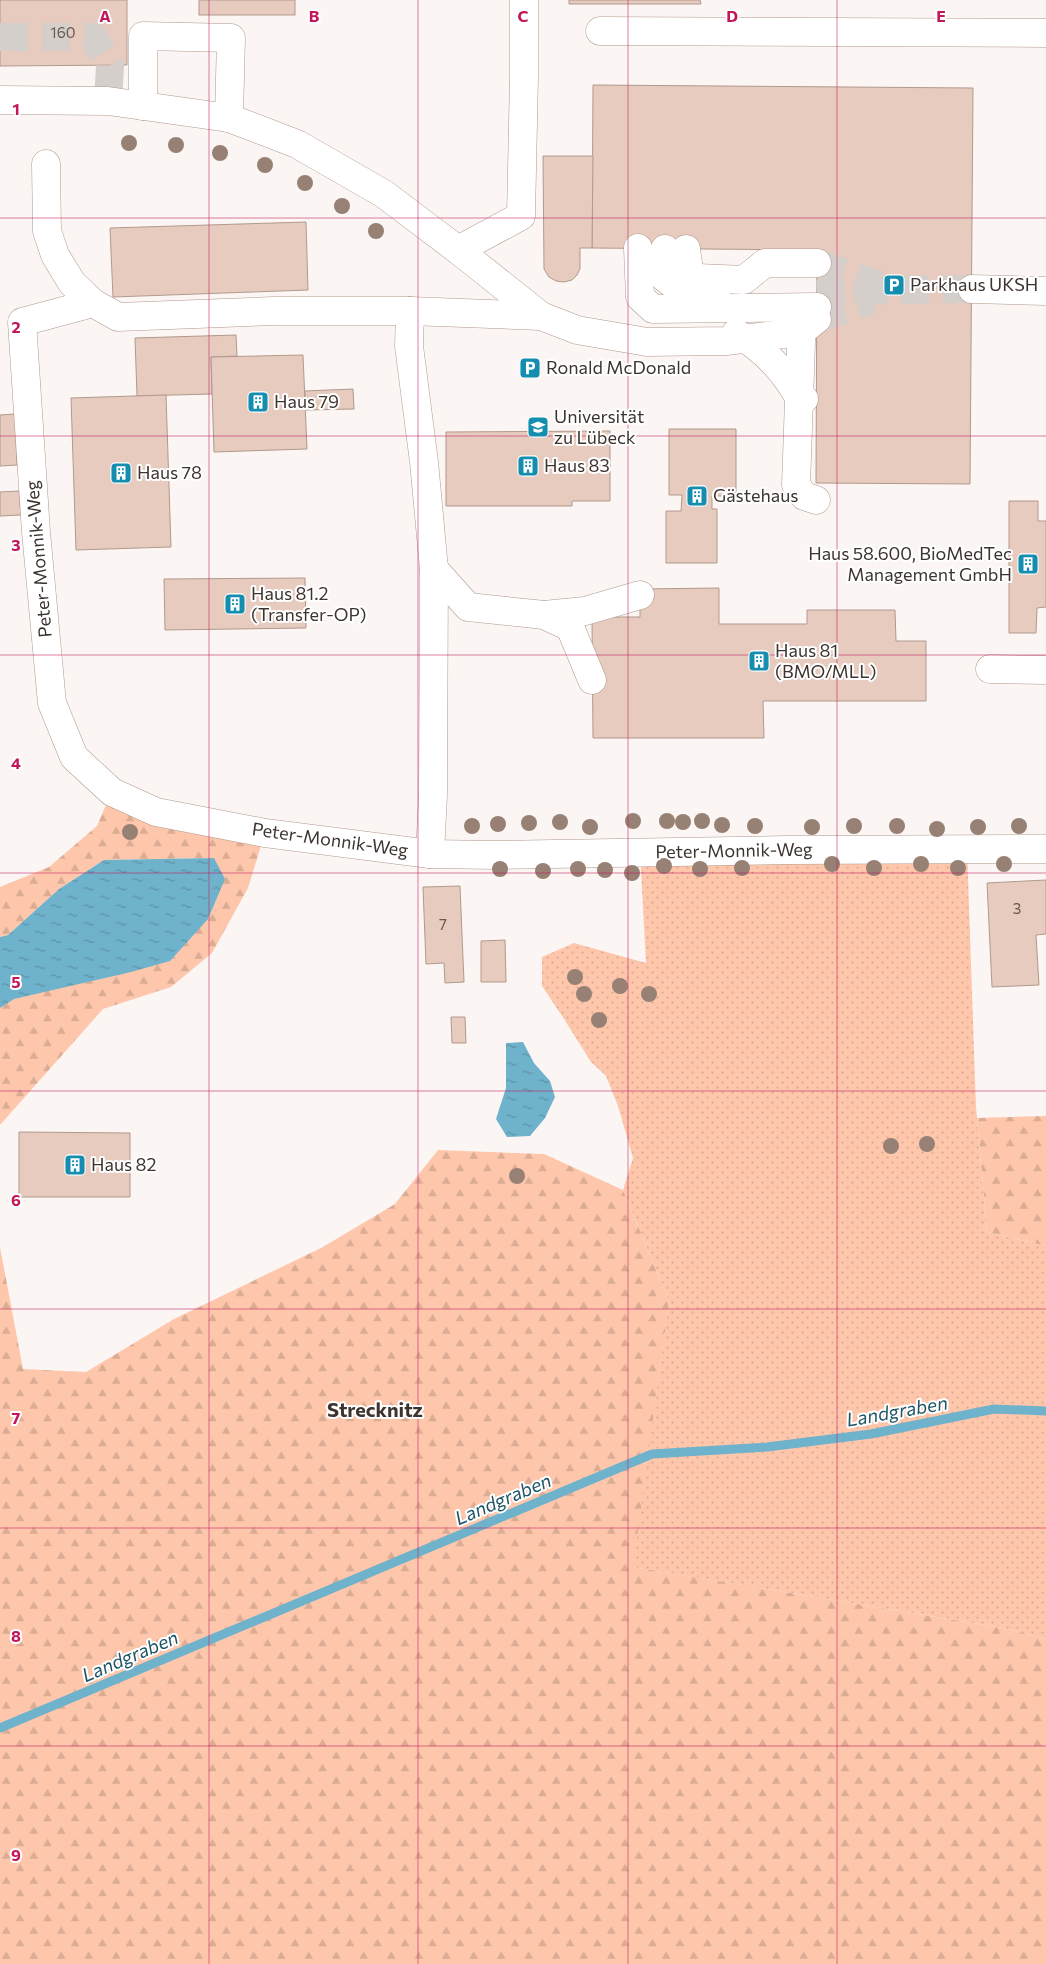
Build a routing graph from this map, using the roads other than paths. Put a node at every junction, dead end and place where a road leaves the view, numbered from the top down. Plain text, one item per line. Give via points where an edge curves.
1 (524, 0) edge
2 (600, 31) dead end
3 (1046, 33) edge
4 (0, 100) edge
5 (143, 106) junction
6 (229, 118) junction
7 (46, 164) dead end
8 (638, 248) dead end
9 (458, 250) junction
10 (972, 289) tunnel mouth
11 (1046, 291) edge
12 (93, 303) junction
13 (809, 303) junction
14 (410, 311) junction
15 (541, 316) junction
16 (720, 324) junction
17 (608, 335) junction
18 (747, 339) junction
19 (808, 399) junction
20 (816, 500) dead end
21 (434, 569) junction
22 (640, 595) dead end
23 (577, 619) junction
24 (990, 669) dead end
25 (1046, 670) edge
26 (592, 680) dead end
27 (1046, 848) edge
28 (430, 854) junction

1 - 9 street via 521,216
2 - 3 street
4 - 5 street via 108,101
5 - 6 street
5 - 6 street via 143,36 231,38
6 - 9 street via 297,144 384,194
7 - 12 street via 47,231 55,255 72,283
8 - 13 street via 640,297 653,310
9 - 15 street
10 - 11 street
12 - 14 street via 118,317 273,311
12 - 28 street, Peter-Monnik-Weg via 22,322 36,532 52,703 74,757 112,792 156,812 265,833
13 - 13 street via 765,263 744,280 698,278 689,271 675,249 665,278 684,293 758,294
13 - 16 street via 792,322
13 - 18 street
13 - 19 street
14 - 15 street
14 - 21 street via 409,346
15 - 17 street via 577,330
16 - 17 street via 657,323
16 - 18 street
17 - 18 street via 647,342
18 - 19 street
19 - 20 street via 796,485 804,496
21 - 23 street via 468,607
21 - 28 street
22 - 23 street
23 - 26 street
24 - 25 street
27 - 28 street, Peter-Monnik-Weg via 496,856

